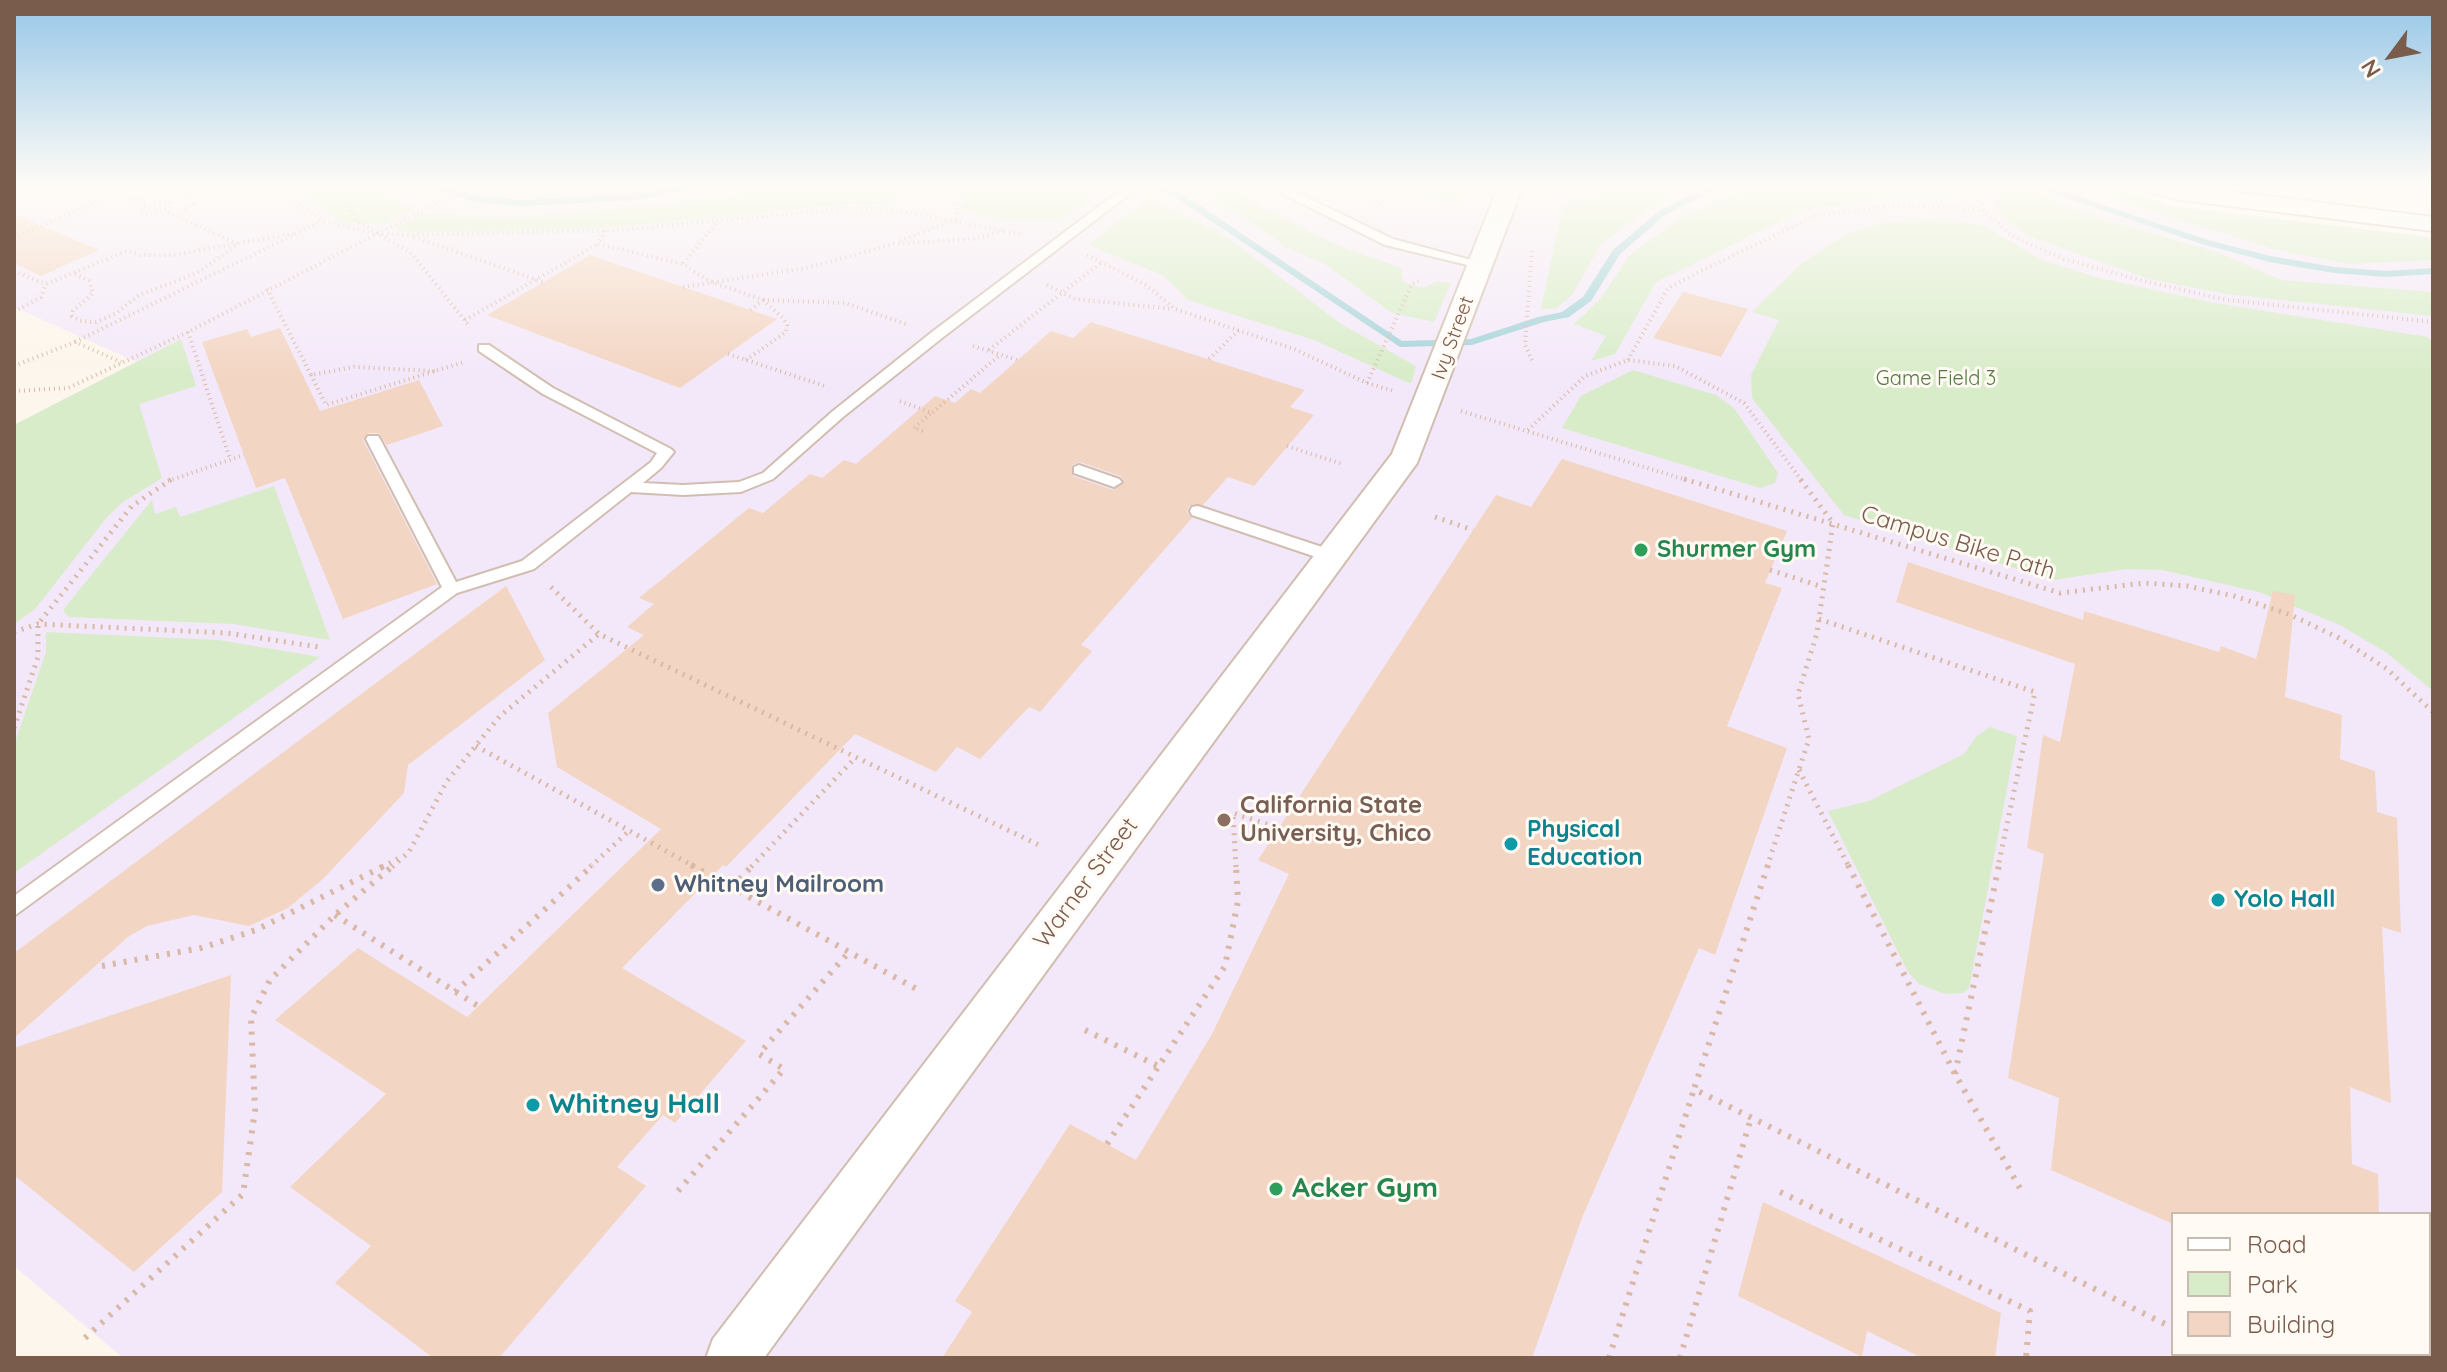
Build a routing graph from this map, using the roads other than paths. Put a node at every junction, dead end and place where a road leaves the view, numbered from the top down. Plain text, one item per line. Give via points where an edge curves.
1 (1048, 249) edge
2 (1418, 249) edge
3 (1486, 249) edge
4 (1480, 264) junction
5 (484, 348) road end
6 (1431, 396) joint
7 (373, 439) dead end
8 (1079, 470) dead end
9 (1114, 482) dead end
10 (627, 487) junction
11 (1198, 511) dead end
12 (1331, 556) junction
13 (451, 589) junction
14 (14, 907) edge
15 (732, 1358) edge

1 - 10 lane via 768,476 741,487
2 - 4 lane
3 - 4 street, Ivy Street
4 - 6 street, Ivy Street
5 - 10 lane via 548,391 666,452
6 - 12 street, Warner Street via 1406,456
7 - 13 lane
8 - 9 lane
10 - 13 lane via 528,565
11 - 12 lane
12 - 15 street, Warner Street
13 - 14 lane

